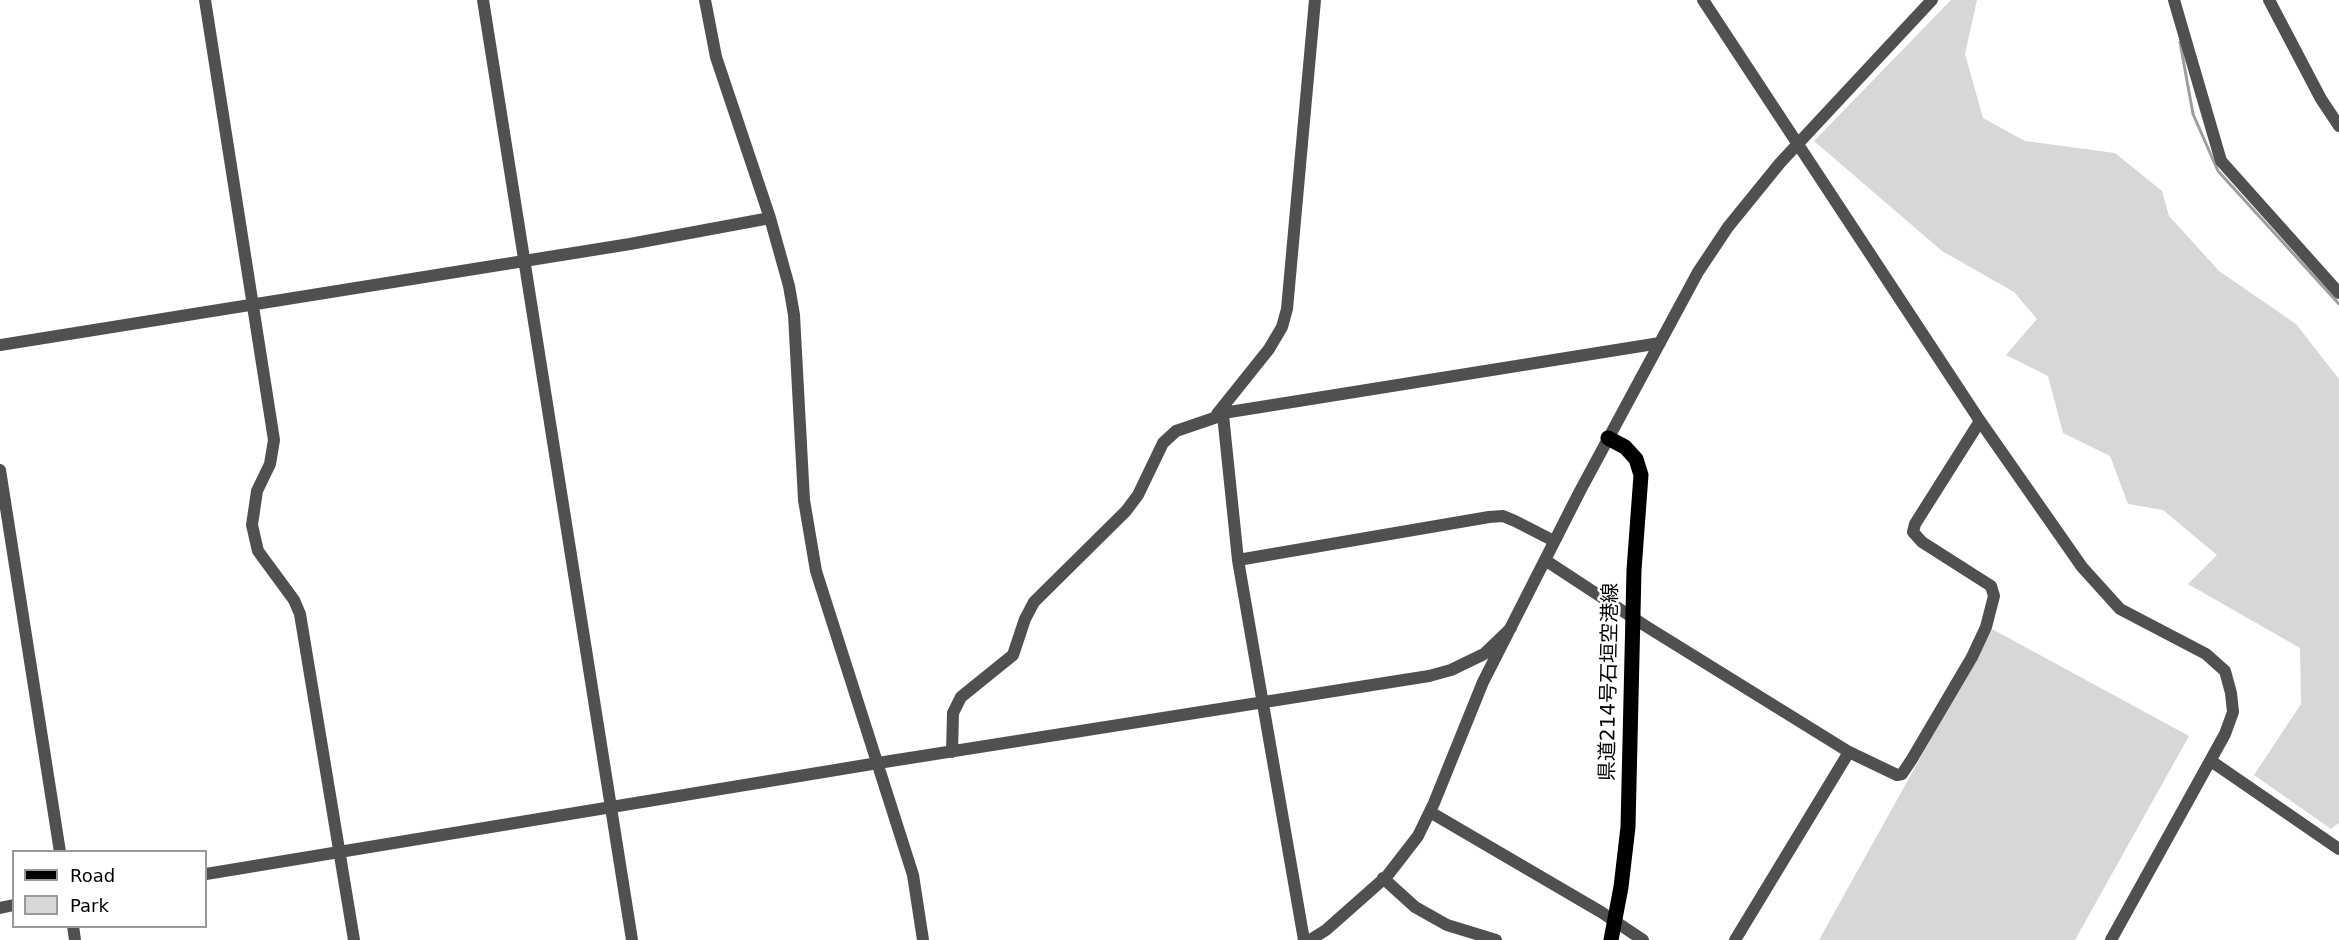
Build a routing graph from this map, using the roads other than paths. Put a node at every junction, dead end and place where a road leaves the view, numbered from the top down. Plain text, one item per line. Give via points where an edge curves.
1 (205, 0) edge
2 (483, 0) edge
3 (705, 0) edge
4 (1315, 0) edge
5 (1703, 0) edge
6 (1932, 0) edge
7 (2174, 0) edge
8 (2270, 0) edge
9 (2339, 126) edge
10 (1798, 146) junction
11 (770, 218) junction
12 (524, 260) junction
13 (2339, 293) edge
14 (253, 303) junction
15 (1660, 343) junction
16 (0, 345) edge
17 (1220, 415) junction
18 (1980, 421) junction
19 (1608, 438) junction
20 (0, 470) edge
21 (1554, 542) junction
22 (1238, 560) junction
23 (1545, 560) junction
24 (1633, 618) junction
25 (1511, 628) junction
26 (1262, 703) junction
27 (952, 752) junction
28 (1849, 752) junction
29 (2211, 761) junction
30 (878, 763) junction
31 (612, 807) junction
32 (1430, 812) junction
33 (2339, 849) edge
34 (60, 850) edge
35 (339, 851) junction
36 (207, 874) edge
37 (1383, 878) junction
38 (1615, 922) junction
39 (354, 940) edge
40 (632, 940) edge
41 (923, 940) edge
42 (1304, 940) edge
43 (1310, 940) edge
44 (1496, 940) edge
45 (1611, 940) edge
46 (1643, 940) edge
47 (1735, 940) edge
48 (2111, 940) edge

1 - 14 street
2 - 12 street
3 - 11 street via 716,57
4 - 17 street via 1287,309 1269,349
5 - 10 street
6 - 10 street
7 - 13 street via 2221,160
8 - 9 street
10 - 15 street via 1728,227 1698,272
10 - 18 street
11 - 12 street
11 - 30 street via 794,315 808,532 825,603
12 - 14 street
12 - 31 street
14 - 16 street
14 - 35 street via 274,440 270,464 256,491 252,525 258,551 300,614
15 - 17 street
15 - 19 street
17 - 22 street
17 - 27 street via 1176,430 1163,443 1138,495 1126,510 1034,602 1013,655 961,697 953,713
18 - 28 street via 1913,532 1922,542 1991,586 1994,596 1986,627 1902,774 1893,775
18 - 29 street via 2082,567 2120,609 2206,654 2225,671 2233,712
19 - 21 street
19 - 24 main road, 県道214号石垣空港線 via 1636,459 1641,475
20 - 34 street
21 - 22 street via 1503,516
21 - 23 street
22 - 26 street
23 - 24 street
23 - 25 street
24 - 28 street
24 - 38 main road, 県道214号石垣空港線 via 1628,827
25 - 26 street via 1484,654 1451,670
25 - 32 street
26 - 27 street
26 - 42 street
27 - 30 street
28 - 47 street
29 - 33 street
29 - 48 street
30 - 31 street
30 - 41 street via 913,875
31 - 35 street
31 - 40 street
32 - 37 street via 1418,836
32 - 38 street
35 - 36 street
35 - 39 street
37 - 43 street
37 - 44 street via 1415,907 1439,921
38 - 45 main road, 県道214号石垣空港線
38 - 46 street

